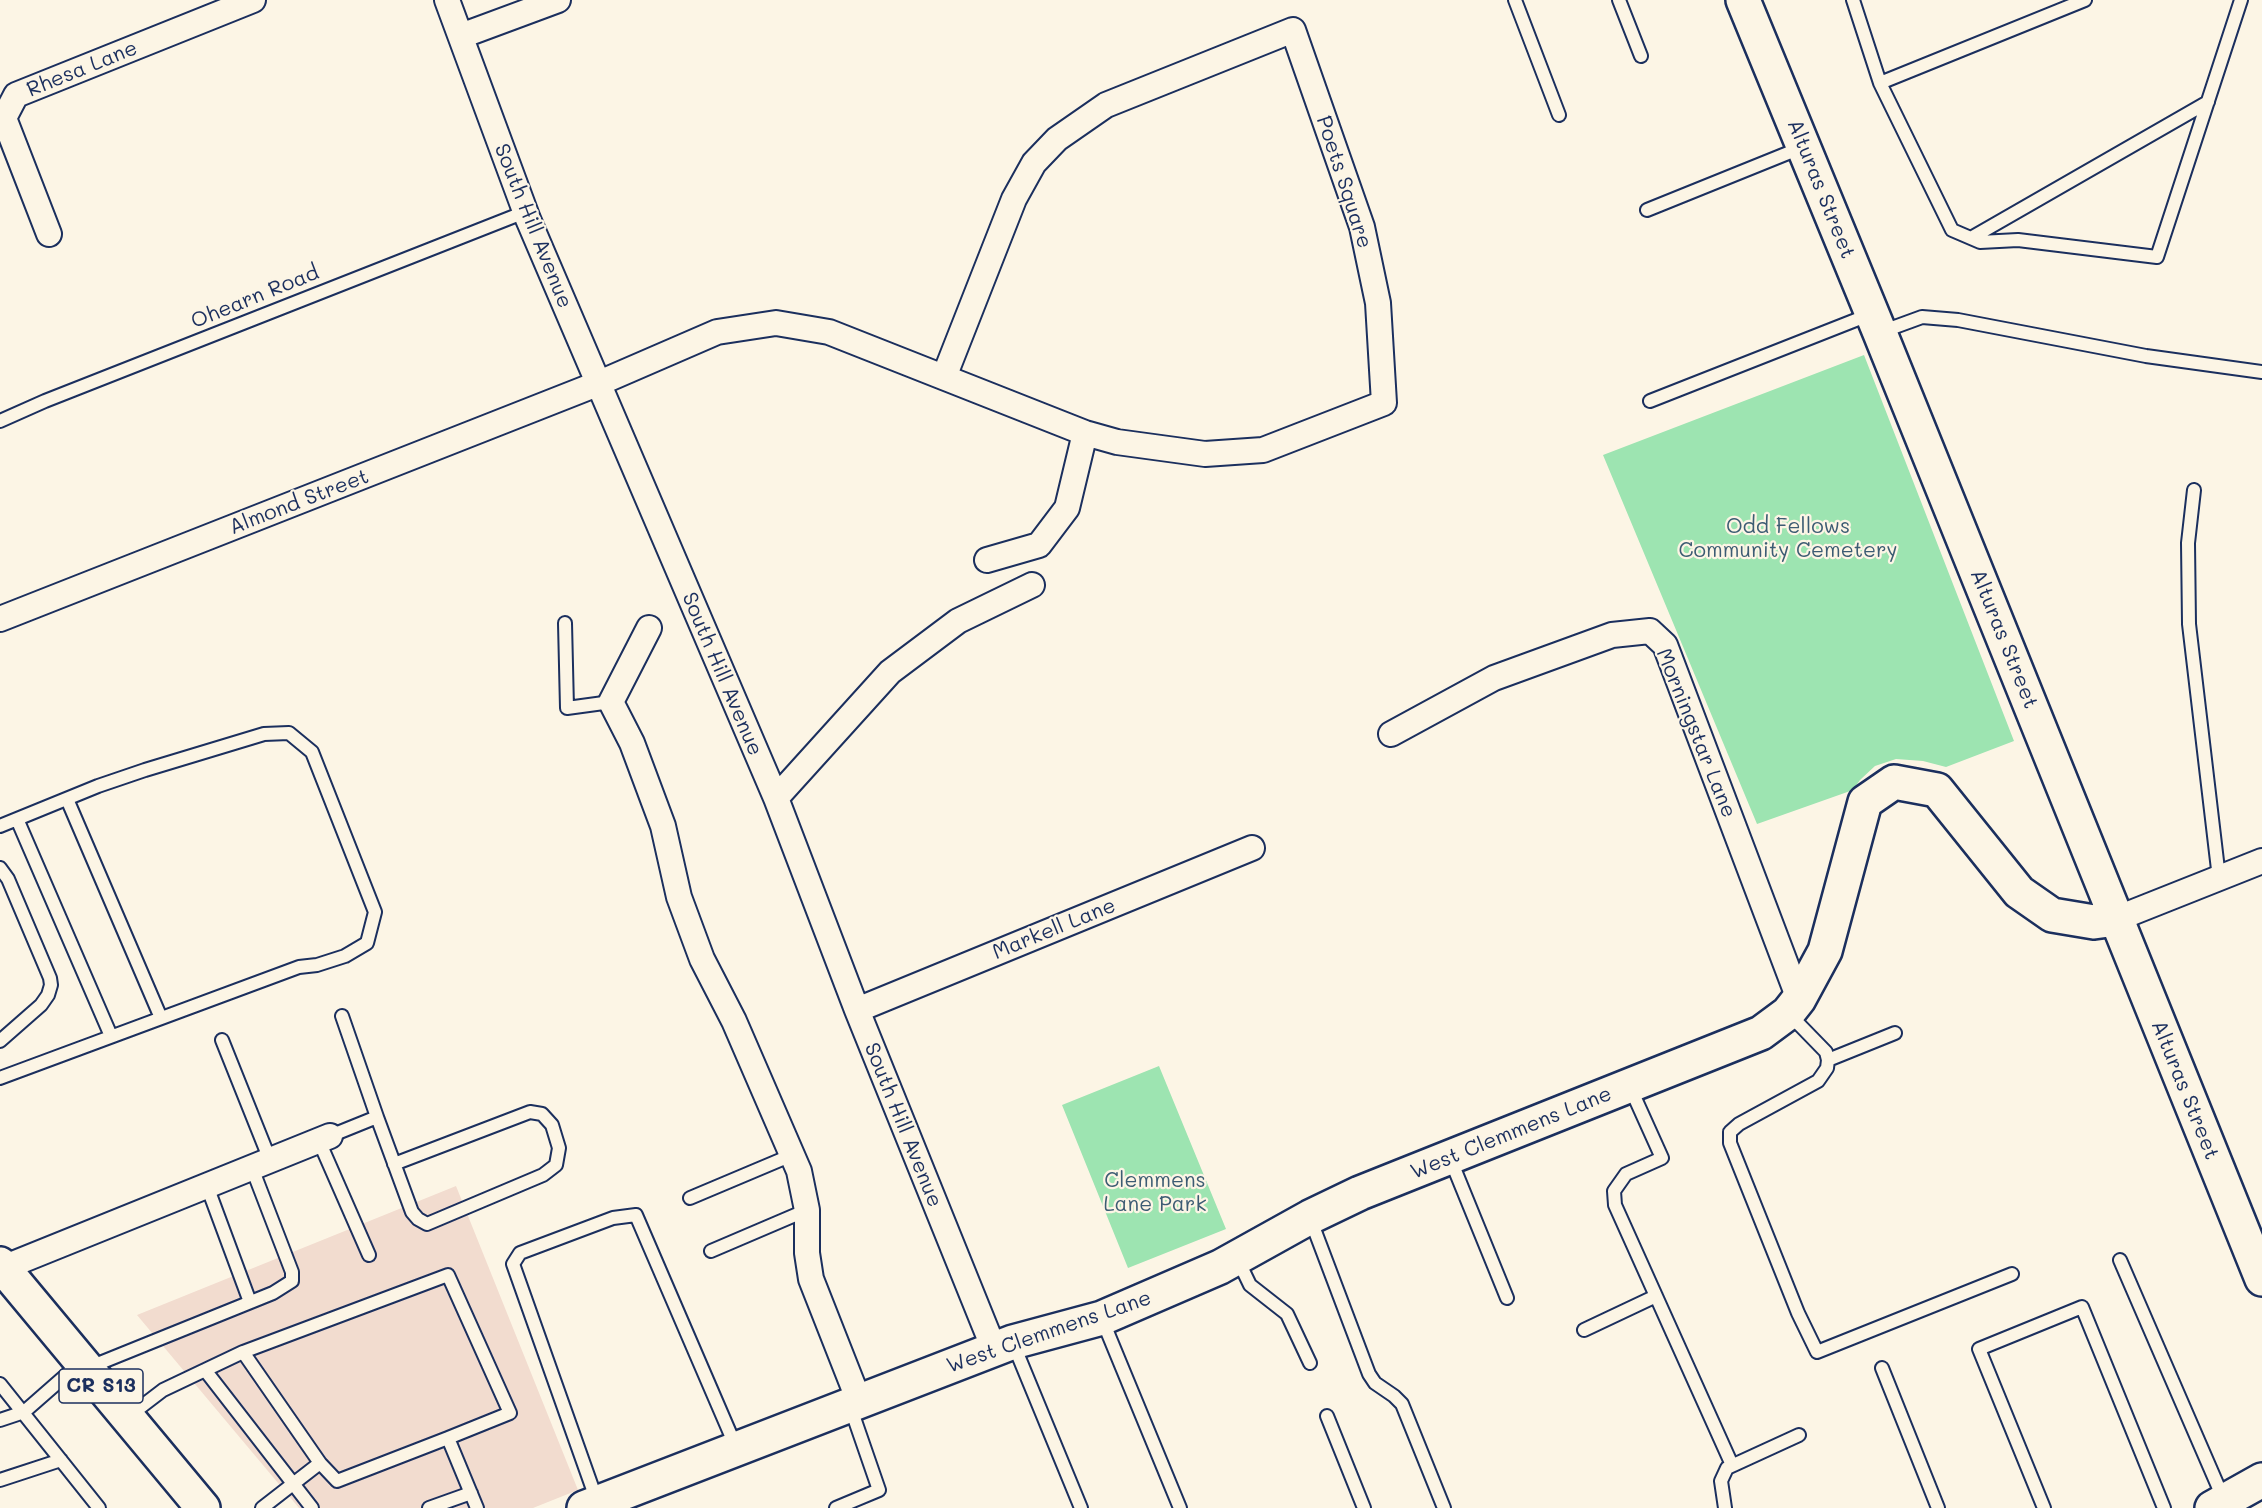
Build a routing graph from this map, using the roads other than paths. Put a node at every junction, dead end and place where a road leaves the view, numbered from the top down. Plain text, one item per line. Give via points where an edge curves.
1 (253, 0) edge
2 (447, 0) edge
3 (558, 0) edge
4 (1515, 0) edge
5 (1619, 0) edge
6 (1743, 0) edge
7 (1853, 0) edge
8 (2085, 0) edge
9 (2236, 3) edge
10 (461, 36) junction
11 (1641, 56) dead end
12 (1880, 83) junction
13 (2208, 102) junction
14 (1559, 115) dead end
15 (1804, 146) junction
16 (1647, 210) dead end
17 (525, 212) junction
18 (49, 234) dead end
19 (1971, 238) junction
20 (1876, 323) junction
21 (2262, 372) edge
22 (944, 377) junction
23 (597, 384) junction
24 (1650, 401) dead end
25 (0, 421) edge
26 (1085, 433) junction
27 (2194, 490) dead end
28 (987, 560) dead end
29 (1032, 585) dead end
30 (0, 619) edge
31 (565, 623) dead end
32 (649, 628) dead end
33 (611, 702) junction
34 (1391, 734) dead end
35 (67, 798) junction
36 (776, 798) junction
37 (17, 819) junction
38 (0, 826) edge
39 (1252, 848) dead end
40 (2262, 861) edge
41 (0, 868) edge
42 (2219, 878) junction
43 (2116, 919) junction
44 (1793, 1006) junction
45 (857, 1010) junction
46 (342, 1016) dead end
47 (161, 1018) junction
48 (1895, 1034) dead end
49 (111, 1036) junction
50 (222, 1040) dead end
51 (0, 1041) edge
52 (1828, 1060) junction
53 (0, 1078) edge
54 (1630, 1085) junction
55 (377, 1117) junction
56 (324, 1138) junction
57 (792, 1155) junction
58 (1450, 1157) junction
59 (261, 1164) junction
60 (394, 1164) junction
61 (207, 1186) junction
62 (690, 1198) dead end
63 (807, 1210) junction
64 (1310, 1217) junction
65 (711, 1251) dead end
66 (369, 1255) dead end
67 (1237, 1258) junction
68 (2120, 1260) dead end
69 (2, 1266) edge
70 (2012, 1274) dead end
71 (2262, 1279) edge
72 (1656, 1296) junction
73 (1507, 1298) dead end
74 (250, 1302) junction
75 (1102, 1318) junction
76 (1584, 1330) dead end
77 (1003, 1345) junction
78 (243, 1352) junction
79 (1310, 1363) dead end
80 (84, 1365) junction
81 (1882, 1368) dead end
82 (205, 1370) junction
83 (0, 1384) edge
84 (854, 1403) junction
85 (24, 1412) junction
86 (1327, 1416) dead end
87 (127, 1417) junction
88 (0, 1420) edge
89 (1799, 1435) dead end
90 (448, 1438) junction
91 (737, 1448) junction
92 (61, 1460) junction
93 (320, 1463) junction
94 (1732, 1465) junction
95 (0, 1480) edge
96 (2262, 1480) edge
97 (293, 1484) junction
98 (471, 1493) junction
99 (2218, 1504) edge
100 (591, 1505) edge
101 (94, 1507) edge
102 (203, 1508) edge
103 (262, 1508) edge
104 (312, 1508) edge
105 (429, 1508) edge
106 (477, 1508) edge
107 (836, 1508) edge
108 (1081, 1508) edge
109 (1180, 1508) edge
110 (1364, 1508) edge
111 (1444, 1508) edge
112 (1725, 1508) edge
113 (1938, 1508) edge
114 (2044, 1508) edge
115 (2164, 1508) edge

1 - 18 street, Rhesa Lane via 16,95 4,118
2 - 10 street, South Hill Avenue
3 - 10 street
4 - 14 lane
5 - 11 lane
6 - 15 street, Alturas Street
7 - 12 lane
8 - 12 lane
9 - 13 lane
10 - 17 street, South Hill Avenue
12 - 19 lane via 1952,230
13 - 19 lane
13 - 19 lane via 2157,257 2018,240 1980,242
15 - 16 lane
15 - 20 street, Alturas Street
17 - 23 street, South Hill Avenue
17 - 25 lane, Ohearn Road
20 - 21 lane via 1922,316 1958,320 2146,356
20 - 24 lane
20 - 43 street, Alturas Street
22 - 23 street, Poets Square via 829,332 776,323 717,332
22 - 26 street, Poets Square
22 - 26 street, Poets Square via 1014,199 1034,163 1057,139 1106,105 1293,30 1362,227 1378,303 1384,404 1263,450 1205,454 1117,442
23 - 30 street, Almond Street
23 - 36 street, South Hill Avenue
26 - 28 street via 1067,508 1039,545
27 - 42 lane via 2188,543 2188,624
29 - 36 street via 958,621 890,672
31 - 33 lane via 567,708
32 - 33 street
33 - 57 street via 632,743 663,826 679,897 702,959 734,1021
34 - 44 street, Morningstar Lane via 1494,678 1612,635 1650,632 1665,645
35 - 37 lane
35 - 47 lane
35 - 47 lane via 264,734 289,733 312,752 375,912 367,943 345,956 300,967
36 - 45 street, South Hill Avenue
37 - 38 lane
37 - 49 lane
39 - 45 street, Markell Lane
40 - 42 street, West Clemmens Lane
41 - 51 lane via 51,985 41,1005
42 - 43 street, West Clemmens Lane
43 - 44 street, West Clemmens Lane via 2094,922 2052,915 2019,891 1936,790 1894,782 1865,802 1825,951
43 - 71 street, Alturas Street
44 - 52 lane
44 - 54 street, West Clemmens Lane via 1761,1033
45 - 77 street, South Hill Avenue
46 - 55 lane
47 - 49 lane
48 - 52 lane
49 - 53 lane
50 - 59 lane
52 - 70 lane via 1818,1081 1730,1132 1730,1143 1817,1352
54 - 58 street, West Clemmens Lane
54 - 72 lane via 1662,1158 1626,1174 1614,1191 1615,1205
55 - 56 lane
55 - 60 lane
56 - 59 street
56 - 66 lane
57 - 62 lane
57 - 63 street
58 - 64 street, West Clemmens Lane
58 - 73 lane
59 - 61 street
59 - 74 lane via 292,1281
60 - 60 lane via 412,1212 427,1224 543,1175 556,1165 559,1149 552,1125 542,1114 530,1112
61 - 69 street
61 - 74 lane
63 - 65 lane
63 - 84 street via 811,1279
64 - 67 street, West Clemmens Lane
64 - 111 lane via 1369,1374 1402,1404
67 - 75 street, West Clemmens Lane
67 - 79 lane via 1250,1285 1287,1314
68 - 99 lane
69 - 80 street, CR S13
72 - 76 lane
72 - 94 lane
74 - 80 lane
75 - 77 street, West Clemmens Lane
75 - 109 lane
77 - 84 street, West Clemmens Lane
77 - 108 lane
78 - 82 lane
78 - 90 lane via 448,1275 510,1413
78 - 93 lane
80 - 85 lane
80 - 87 street, CR S13
81 - 113 lane
82 - 87 lane via 163,1390
82 - 97 lane
83 - 85 lane
84 - 91 street, West Clemmens Lane
84 - 107 lane via 879,1490
85 - 88 lane
85 - 92 lane
86 - 110 lane
87 - 102 street, CR S13
89 - 94 lane
90 - 93 lane via 337,1480
90 - 98 lane
91 - 100 street, West Clemmens Lane
91 - 100 lane via 636,1215 613,1218 520,1253 513,1264
92 - 95 lane
92 - 101 lane
93 - 97 lane
94 - 112 lane via 1721,1481
96 - 99 street
97 - 103 lane
97 - 104 lane
98 - 105 lane
98 - 106 lane
114 - 115 lane via 1979,1349 2082,1307

